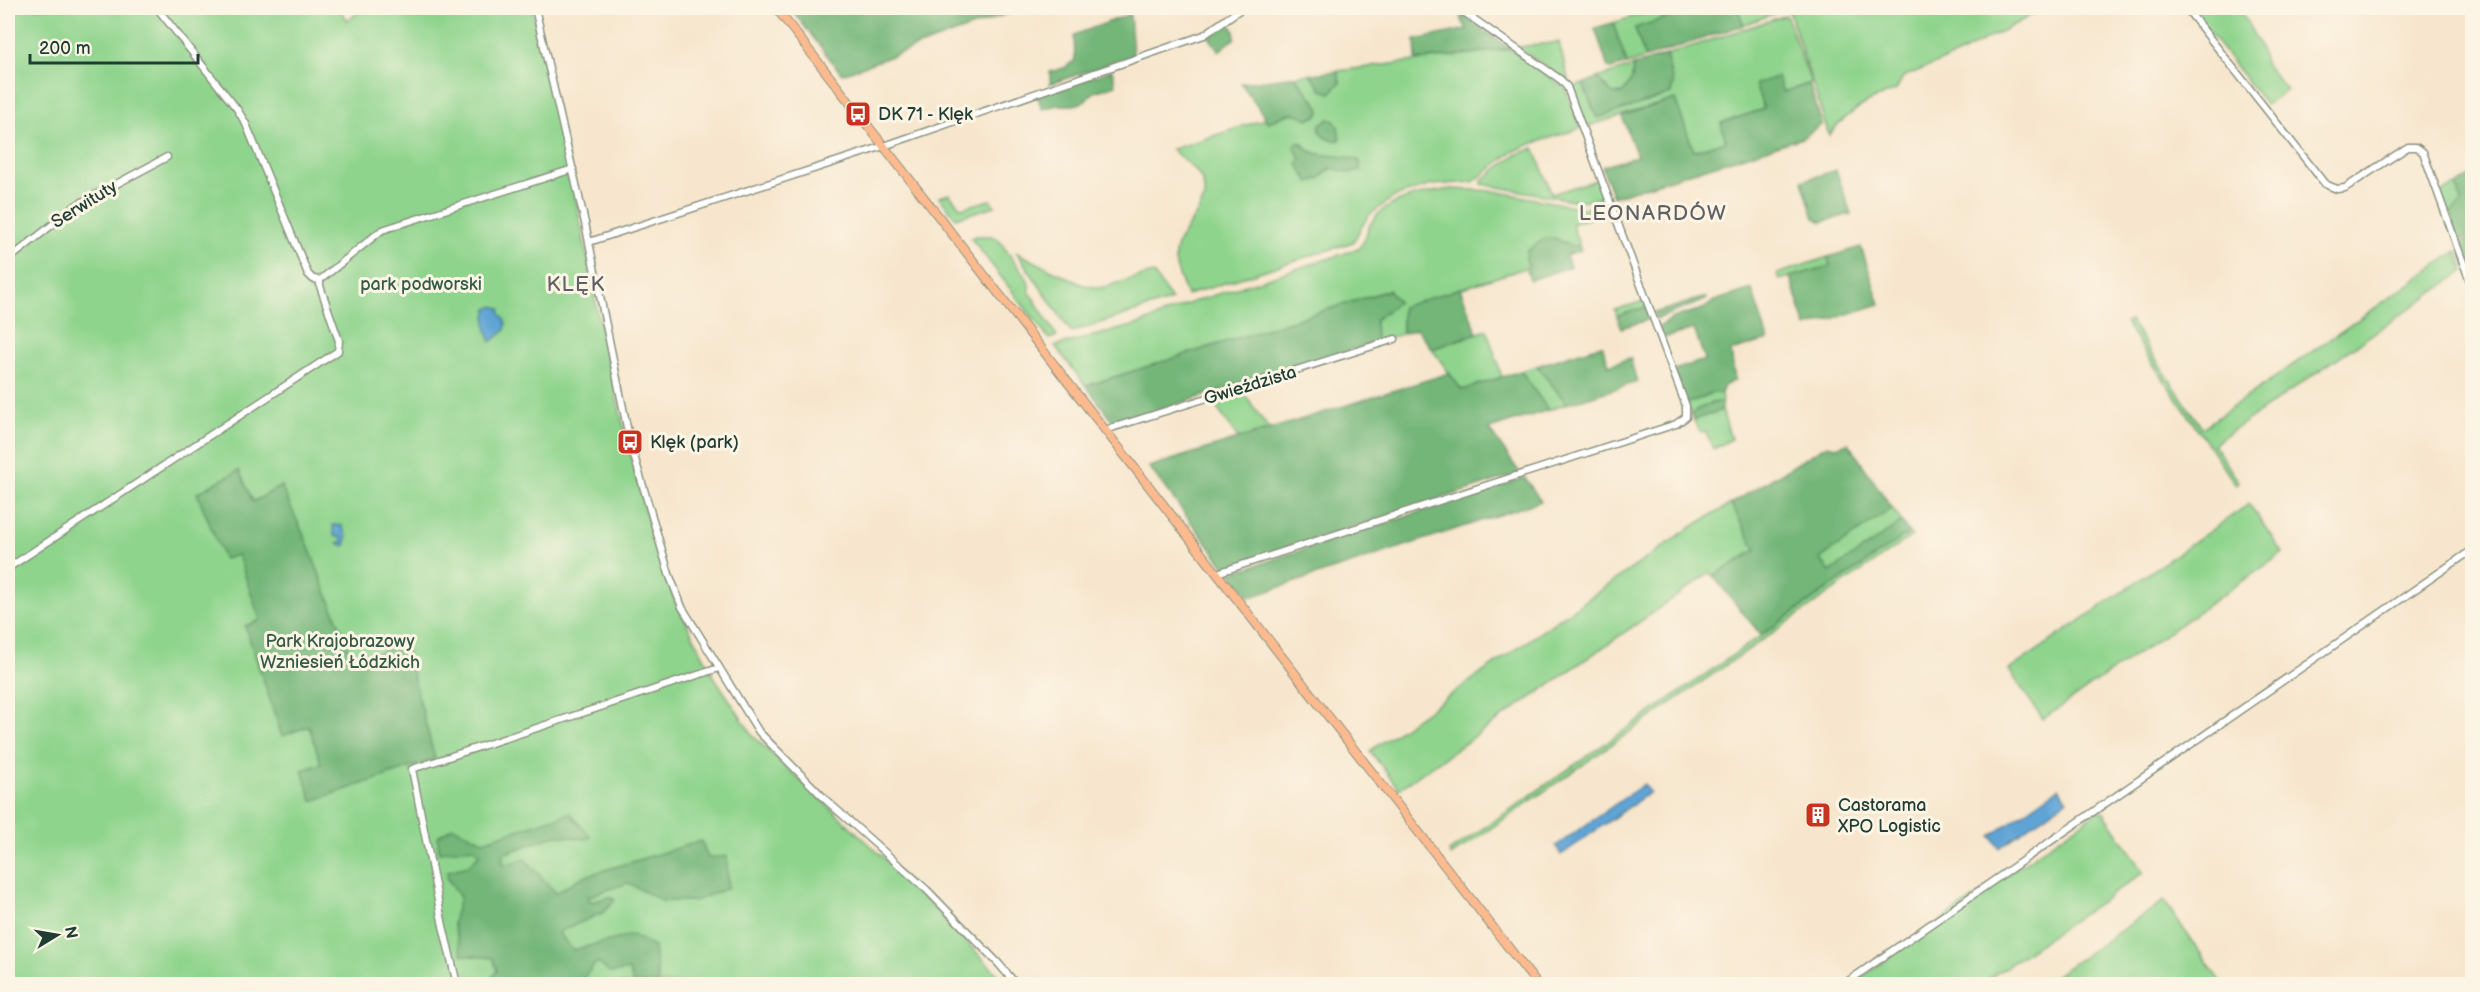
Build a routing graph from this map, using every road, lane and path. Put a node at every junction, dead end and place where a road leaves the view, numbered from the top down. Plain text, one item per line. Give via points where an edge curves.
1 (157, 8) edge
2 (535, 8) edge
3 (776, 8) edge
4 (1242, 8) edge
5 (1458, 8) edge
6 (2186, 8) edge
7 (884, 146) junction
8 (167, 157) dead end
9 (573, 169) junction
10 (589, 242) junction
11 (8, 260) edge
12 (321, 280) junction
13 (2472, 287) edge
14 (1395, 339) dead end
15 (1105, 430) junction
16 (2472, 550) edge
17 (8, 568) edge
18 (1217, 573) junction
19 (719, 668) junction
20 (457, 984) edge
21 (1016, 984) edge
22 (1537, 984) edge
23 (1844, 984) edge

1 - 12 street via 237,109 308,274
2 - 9 street
3 - 7 main road
4 - 7 street via 1204,34
5 - 18 street via 1568,87 1686,406 1686,417 1676,424
6 - 13 street via 2325,184 2345,188 2408,147 2423,152
7 - 10 street
7 - 15 main road
8 - 11 street, Serwituty via 77,205
9 - 10 street
9 - 12 street via 382,230
10 - 19 street via 626,421 650,510 677,596
12 - 17 street via 339,341 338,351
14 - 15 street, Gwieździsta
15 - 18 main road
16 - 23 street
18 - 22 main road
19 - 20 street via 412,769
19 - 21 street via 766,741 927,890

